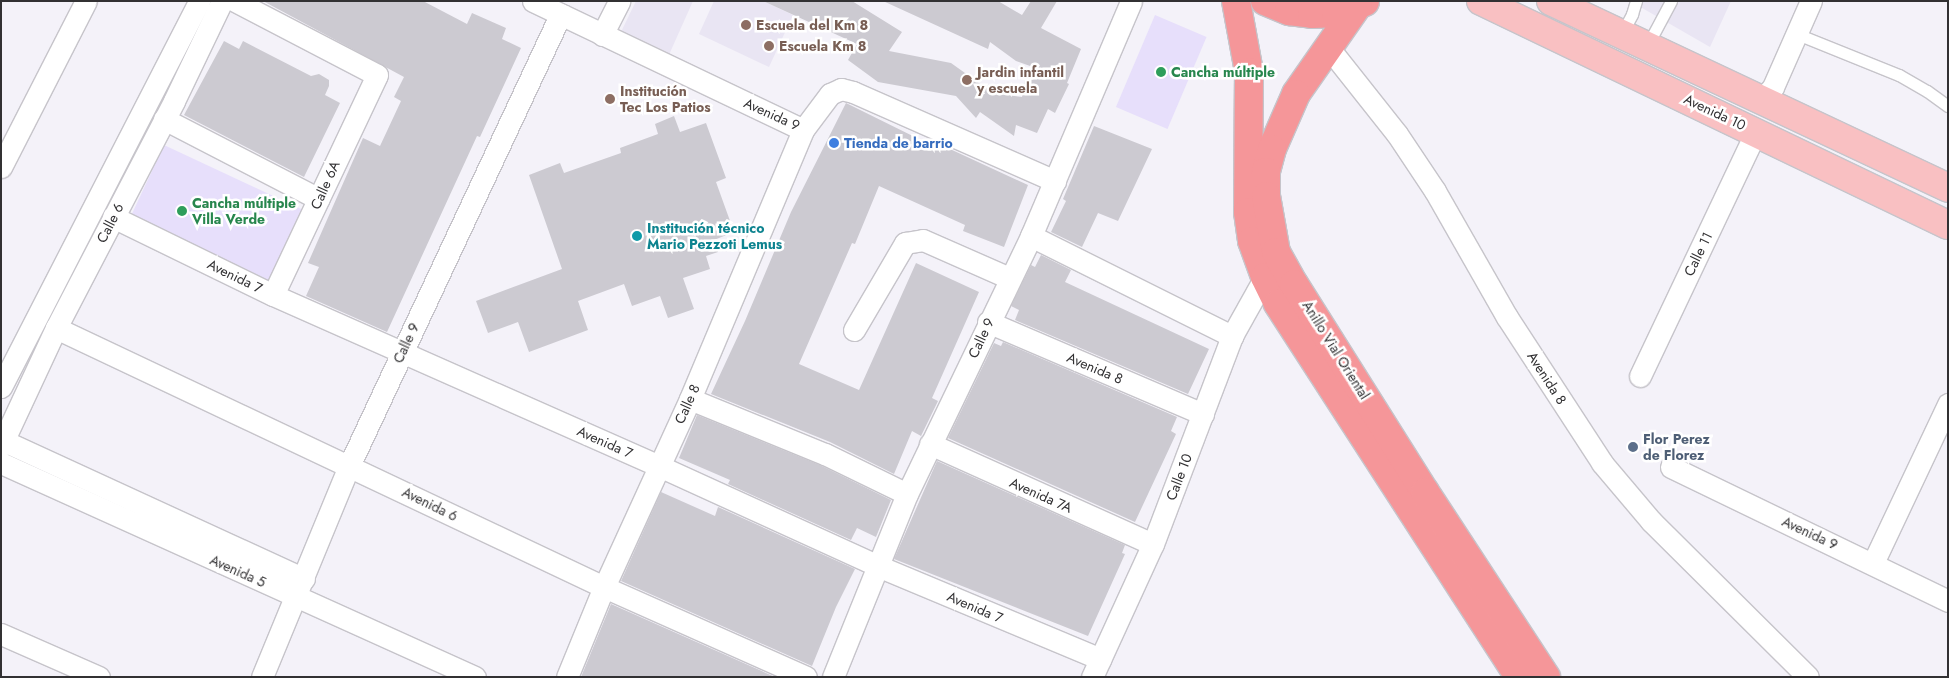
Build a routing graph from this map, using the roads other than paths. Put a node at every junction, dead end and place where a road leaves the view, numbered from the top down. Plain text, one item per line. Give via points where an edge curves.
1 (86, 1) edge
2 (199, 1) edge
3 (222, 1) edge
4 (235, 1) edge
5 (533, 1) edge
6 (619, 1) edge
7 (1131, 1) edge
8 (1236, 1) edge
9 (1265, 1) edge
10 (1481, 1) edge
11 (1551, 1) edge
12 (1636, 1) edge
13 (1671, 1) edge
14 (1812, 1) edge
15 (1363, 3) edge
16 (561, 14) junction
17 (1797, 34) junction
18 (602, 35) junction
19 (1621, 35) junction
20 (1328, 47) junction
21 (1647, 48) junction
22 (153, 90) junction
23 (1762, 99) junction
24 (1948, 106) edge
25 (169, 110) junction
26 (803, 130) junction
27 (1756, 132) junction
28 (1, 167) edge
29 (1055, 181) junction
30 (1948, 188) edge
31 (319, 200) junction
32 (113, 217) junction
33 (1948, 225) edge
34 (1031, 236) junction
35 (1265, 277) junction
36 (1009, 278) junction
37 (273, 295) junction
38 (988, 322) junction
39 (56, 328) junction
40 (854, 330) dead end
41 (1232, 336) junction
42 (403, 351) junction
43 (1640, 376) dead end
44 (1, 387) edge
45 (690, 399) junction
46 (1948, 404) edge
47 (1203, 414) junction
48 (2, 444) edge
49 (930, 444) junction
50 (1, 463) edge
51 (349, 466) junction
52 (659, 466) junction
53 (1672, 467) dead end
54 (907, 494) junction
55 (1153, 544) junction
56 (1873, 563) junction
57 (878, 566) junction
58 (300, 588) junction
59 (604, 588) junction
60 (1948, 600) edge
61 (1, 634) edge
62 (1096, 668) edge
63 (99, 677) edge
64 (262, 677) edge
65 (475, 677) edge
66 (567, 677) edge
67 (806, 677) edge
68 (833, 677) edge
69 (1520, 677) edge
70 (1546, 677) edge
71 (1808, 677) edge

1 - 28 street
2 - 22 street, Calle 6
3 - 25 street, Calle 6
4 - 31 street, Calle 6A via 377,75
5 - 16 street, Avenida 9
6 - 18 street
7 - 29 street, Calle 9
8 - 35 highway, Anillo Vial Oriental via 1248,72 1248,212 1252,241
9 - 15 highway via 1289,11 1312,14 1336,12
10 - 27 main road, Avenida 10
11 - 19 main road
12 - 19 lane
13 - 21 lane
14 - 17 street
15 - 20 highway, Anillo Vial Oriental
16 - 18 street, Avenida 9
16 - 42 street, Calle 9
17 - 23 street via 1773,87
17 - 24 lane via 1899,75
18 - 26 street, Avenida 9
19 - 21 main road
20 - 70 highway, Anillo Vial Oriental via 1296,94 1272,149 1266,172 1266,196 1276,252 1409,467
20 - 71 street, Avenida 8 via 1397,134 1435,191 1507,317 1602,463 1651,521
21 - 23 main road
22 - 25 street
22 - 44 street, Calle 6
23 - 30 main road
25 - 31 street
25 - 32 street, Calle 6
26 - 29 street, Avenida 9 via 830,94 841,89
26 - 45 street, Calle 8
27 - 33 main road, Avenida 10
27 - 43 street, Calle 11
29 - 34 street, Calle 9
31 - 37 street, Calle 6A
32 - 37 street, Avenida 7
32 - 39 street, Calle 6
34 - 36 street, Calle 9
34 - 41 street
35 - 41 street, Calle 10
35 - 69 highway, Anillo Vial Oriental via 1278,304
36 - 38 street, Calle 9
36 - 40 street via 923,240 905,243
37 - 42 street, Avenida 7
38 - 47 street, Avenida 8
38 - 49 street, Calle 9
39 - 48 street, Calle 6
39 - 51 street, Avenida 6
41 - 47 street, Calle 10
42 - 51 street, Calle 9
42 - 52 street, Avenida 7
45 - 52 street, Calle 8
45 - 54 street via 824,454
46 - 56 street
47 - 55 street, Calle 10
48 - 58 street, Avenida 5
49 - 54 street, Calle 9
49 - 55 street, Avenida 7A
50 - 58 street, Avenida 5
51 - 58 street, Calle 9
51 - 59 street, Avenida 6
52 - 57 street, Avenida 7
52 - 59 street, Calle 8
53 - 56 street, Avenida 9
54 - 57 street, Calle 9
55 - 62 street, Calle 10
56 - 60 street, Avenida 9
57 - 62 street, Avenida 7
57 - 68 street, Calle 9
58 - 64 street, Calle 9
58 - 65 street, Avenida 5
59 - 66 street, Calle 8
59 - 67 street, Avenida 6
61 - 63 street

